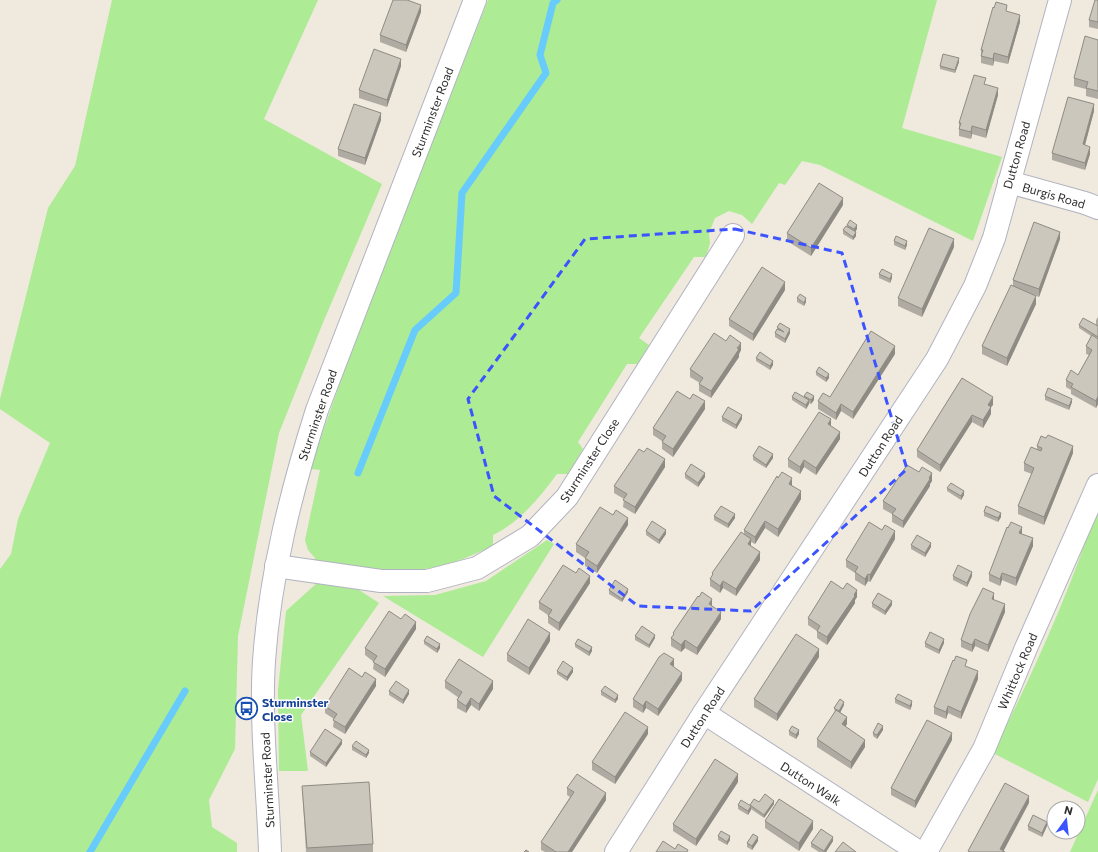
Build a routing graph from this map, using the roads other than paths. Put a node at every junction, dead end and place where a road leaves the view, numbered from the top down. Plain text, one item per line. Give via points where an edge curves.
1 (475, 0) edge
2 (1060, 0) edge
3 (1009, 182) junction
4 (1098, 208) edge
5 (733, 235) dead end
6 (1098, 485) edge
7 (276, 566) junction
8 (704, 713) junction
9 (270, 852) edge
10 (616, 852) edge
11 (919, 852) edge
12 (926, 852) edge

1 - 7 street, Sturminster Road via 317,410 300,463
2 - 3 street, Dutton Road
3 - 4 street, Burgis Road
3 - 8 street, Dutton Road via 994,238 975,286 937,358
5 - 7 street, Sturminster Close via 567,497 530,536 477,568 427,581 382,582
6 - 12 street, Whittock Road via 984,749
7 - 9 street, Sturminster Road via 264,662
8 - 10 street, Dutton Road
8 - 11 street, Dutton Walk

